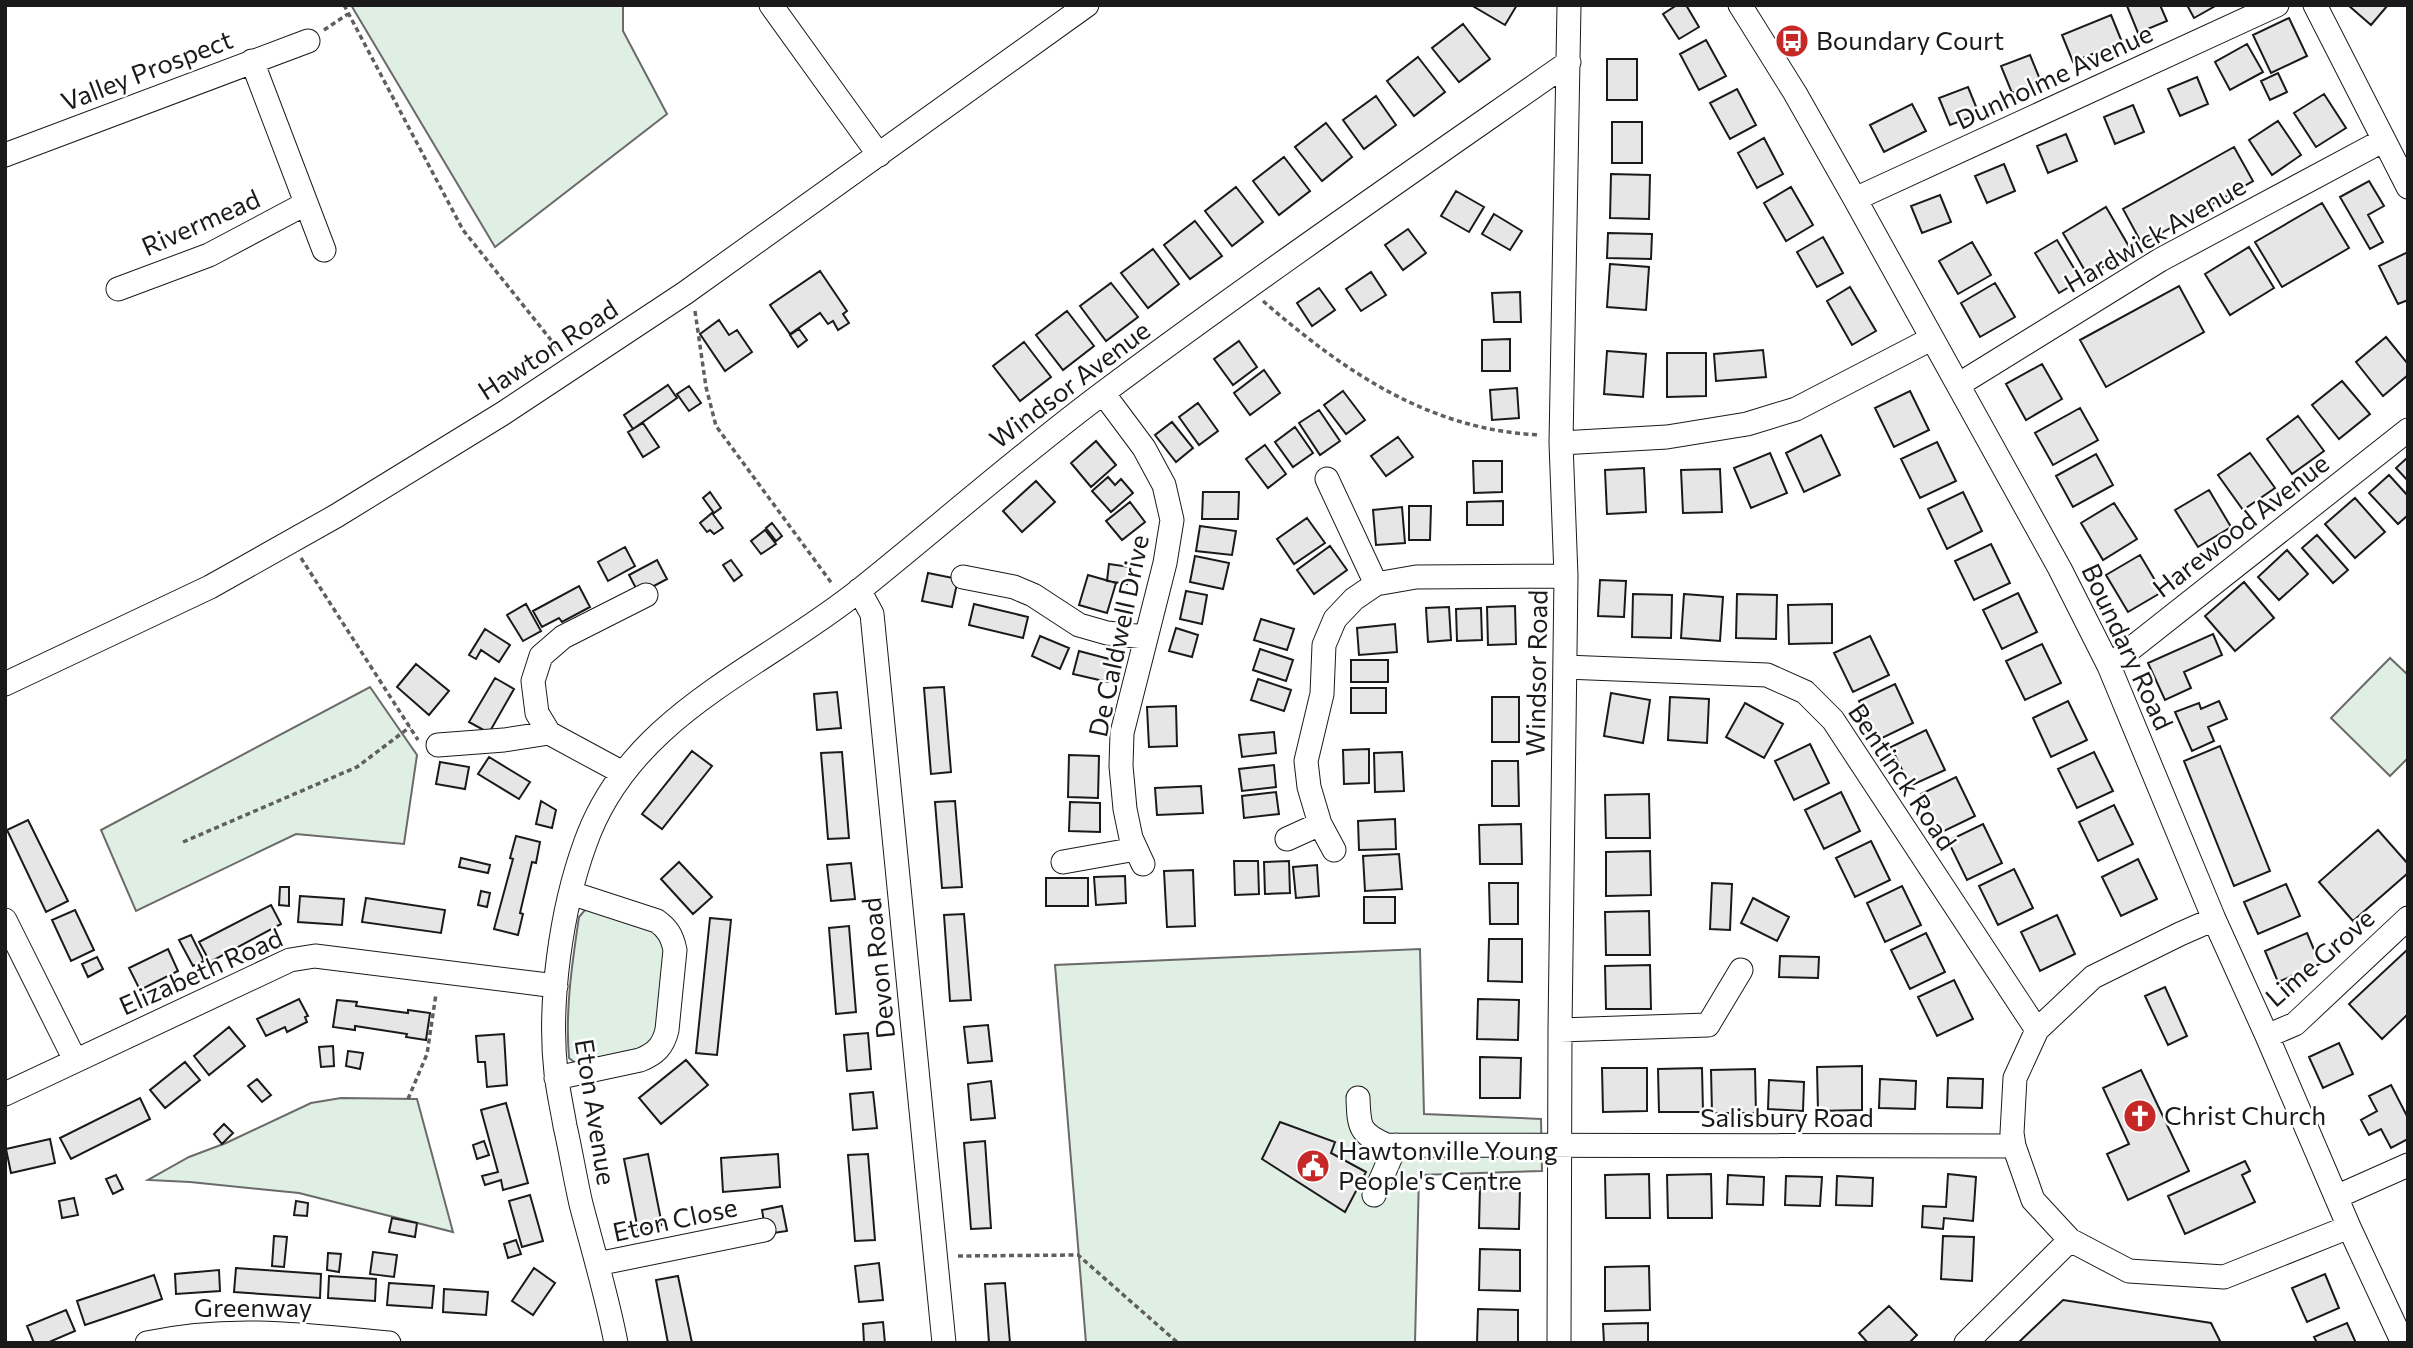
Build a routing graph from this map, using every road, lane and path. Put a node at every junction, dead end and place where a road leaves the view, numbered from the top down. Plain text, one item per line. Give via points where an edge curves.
1 (344, 5) edge
2 (771, 5) edge
3 (1087, 5) edge
4 (1569, 5) edge
5 (1740, 5) edge
6 (2277, 5) edge
7 (2315, 5) edge
8 (348, 13) junction
9 (308, 41) joint
10 (252, 61) junction
11 (1569, 62) junction
12 (2384, 140) junction
13 (5, 155) edge
14 (879, 155) junction
15 (2408, 187) edge
16 (1855, 199) junction
17 (305, 204) junction
18 (324, 250) dead end
19 (118, 289) dead end
20 (1248, 289) junction
21 (685, 293) junction
22 (1931, 339) junction
23 (573, 368) junction
24 (1958, 385) junction
25 (1103, 393) junction
26 (2408, 429) edge
27 (1561, 439) junction
28 (1327, 479) dead end
29 (290, 541) junction
30 (1566, 576) junction
31 (963, 577) dead end
32 (1376, 584) junction
33 (646, 595) dead end
34 (852, 596) junction
35 (1145, 637) junction
36 (2109, 666) junction
37 (1564, 667) junction
38 (5, 684) edge
39 (410, 727) junction
40 (549, 733) junction
41 (438, 745) joint
42 (622, 773) junction
43 (1320, 824) junction
44 (1287, 839) dead end
45 (183, 842) dead end
46 (1334, 850) dead end
47 (1063, 862) dead end
48 (571, 893) junction
49 (2408, 918) edge
50 (2214, 919) junction
51 (5, 920) edge
52 (1741, 970) dead end
53 (440, 972) junction
54 (556, 986) junction
55 (1560, 1030) junction
56 (2037, 1030) junction
57 (2267, 1037) junction
58 (75, 1060) junction
59 (556, 1078) junction
60 (5, 1094) edge
61 (1358, 1098) dead end
62 (408, 1099) dead end
63 (1396, 1145) junction
64 (1560, 1145) junction
65 (2014, 1146) junction
66 (2408, 1166) edge
67 (1374, 1195) dead end
68 (2336, 1197) junction
69 (2349, 1227) junction
70 (764, 1230) dead end
71 (2070, 1240) junction
72 (935, 1256) junction
73 (597, 1264) junction
74 (358, 1341) edge
75 (609, 1341) edge
76 (147, 1343) edge
77 (389, 1343) edge
78 (944, 1343) edge
79 (1178, 1343) edge
80 (1559, 1343) edge
81 (1966, 1343) edge
82 (2403, 1343) edge

1 - 8 path
2 - 14 street
3 - 14 street, Hawton Road
4 - 11 street, Windsor Road
5 - 16 street, Boundary Road
6 - 16 street, Dunholme Avenue
7 - 12 street
8 - 9 path
8 - 23 path via 463,230
9 - 10 street, Valley Prospect
10 - 13 street, Valley Prospect
10 - 17 street
11 - 20 street, Windsor Avenue
11 - 27 street, Windsor Road
12 - 15 street
12 - 24 street, Hardwick Avenue via 2160,261
14 - 21 street, Hawton Road
16 - 22 street, Boundary Road
17 - 18 street
17 - 19 street, Rivermead via 209,255
20 - 25 street, Windsor Avenue
20 - 27 path via 1362,378 1425,410 1487,429
21 - 23 street, Hawton Road
21 - 34 path via 694,307 716,426
22 - 24 street, Boundary Road
22 - 27 street via 1796,409 1747,424 1667,437
23 - 29 street, Hawton Road
24 - 36 street, Boundary Road
25 - 34 street, Windsor Avenue
25 - 35 street, De Caldwell Drive via 1164,485 1172,520 1166,563
26 - 36 street, Harewood Avenue
27 - 30 street, Windsor Road
28 - 32 street
29 - 38 street, Hawton Road via 210,587
29 - 39 path
30 - 32 street via 1416,577
30 - 37 street, Windsor Road
31 - 35 street via 1014,587 1079,625
32 - 43 street via 1335,619 1324,645 1322,694 1306,761
33 - 40 street via 563,637 541,656 533,681 537,713
34 - 42 street, Windsor Avenue via 684,710
34 - 72 street, Devon Road via 872,614
35 - 47 street, De Caldwell Drive via 1122,733 1121,766 1131,838 1140,856
36 - 50 street, Boundary Road
37 - 55 street, Windsor Road
37 - 56 street, Bentinck Road via 1767,675 1805,692 1833,720
39 - 41 path via 419,741
39 - 45 path via 356,766
40 - 41 street
40 - 42 street
42 - 48 street, Eton Avenue via 585,843
43 - 44 street
43 - 46 street
48 - 54 street, Eton Avenue
48 - 59 street via 657,921 673,938 674,950 667,1030 659,1049 640,1060
49 - 57 street, Lime Grove via 2295,1024
50 - 56 street via 2093,977
50 - 57 street, Boundary Road
51 - 58 street
52 - 55 street via 1708,1025
53 - 54 street, Elizabeth Road
53 - 58 street, Elizabeth Road via 315,956 290,960
53 - 62 path via 427,1054
54 - 59 street, Eton Avenue
55 - 64 street, Windsor Road
56 - 65 street via 2015,1078
57 - 68 street, Boundary Road
58 - 60 street, Elizabeth Road
59 - 73 street, Eton Avenue
61 - 63 street via 1359,1123 1367,1137
63 - 64 street, Salisbury Road
63 - 67 street
64 - 65 street, Salisbury Road
64 - 80 street, Windsor Road
65 - 71 street via 2033,1200
66 - 68 street
68 - 69 street, Boundary Road
69 - 71 street via 2224,1276 2129,1271
69 - 82 street, Boundary Road
70 - 73 street, Eton Close
71 - 81 street
72 - 78 street, Devon Road
72 - 79 path via 1079,1255
73 - 75 street, Eton Avenue
74 - 76 street, Greenway via 245,1332 193,1334
74 - 77 street, Greenway

